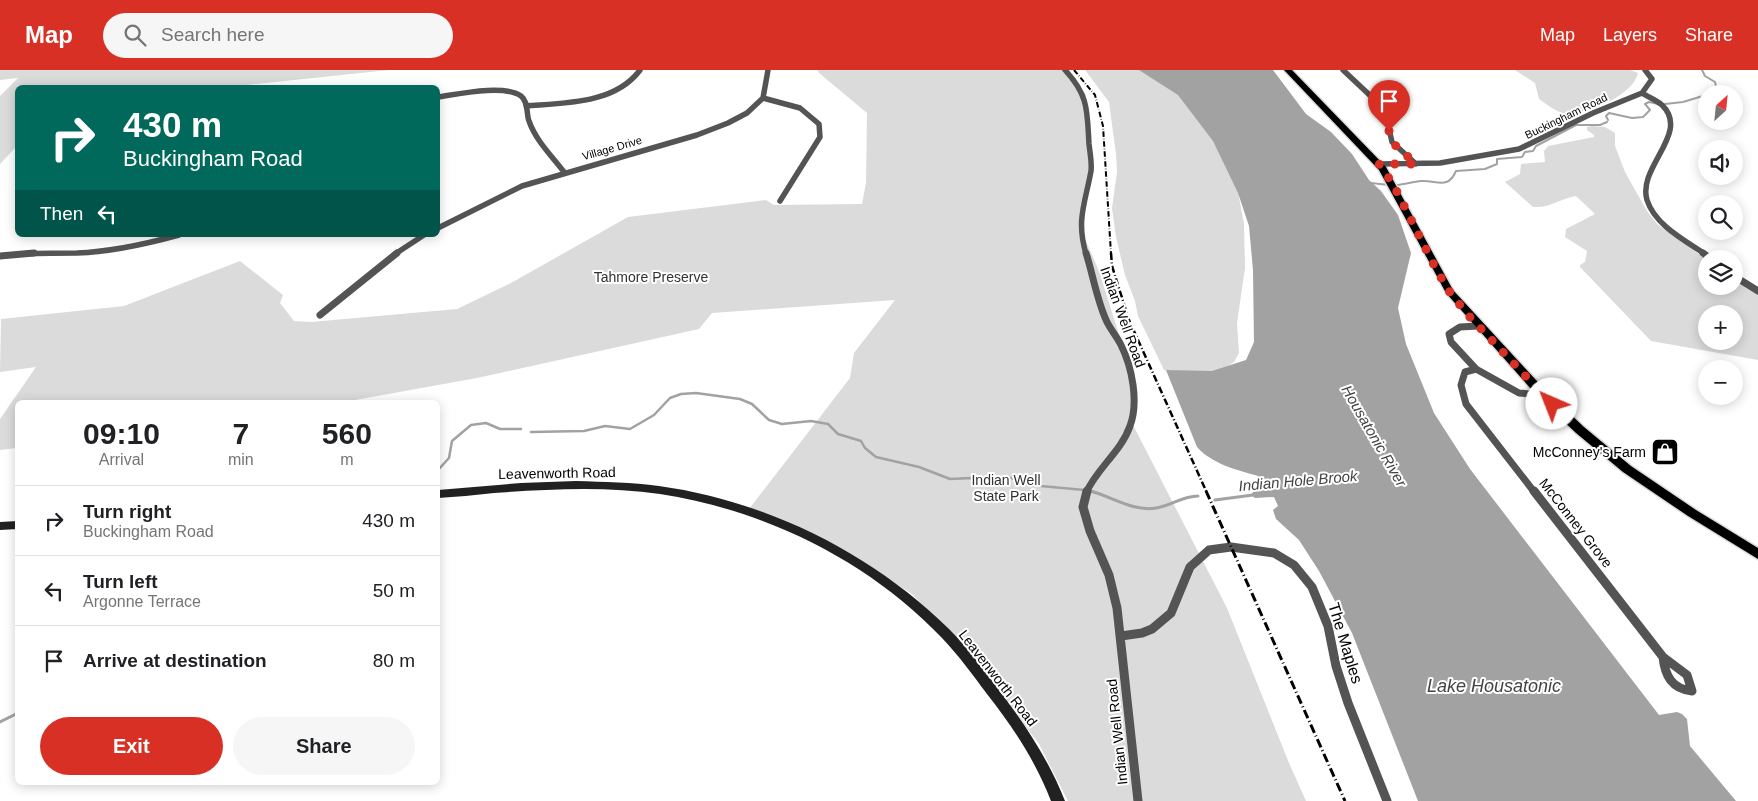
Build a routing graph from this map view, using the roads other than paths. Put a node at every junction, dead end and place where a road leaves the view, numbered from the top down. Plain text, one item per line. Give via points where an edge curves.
1 (640, 70) edge
2 (768, 70) edge
3 (1065, 70) edge
4 (1288, 70) edge
5 (1343, 70) edge
6 (1645, 70) edge
7 (1642, 93) junction
8 (440, 97) edge
9 (763, 98) junction
10 (526, 106) junction
11 (1379, 164) junction
12 (1416, 164) junction
13 (564, 172) junction
14 (780, 201) dead end
15 (440, 227) edge
16 (172, 237) edge
17 (421, 237) edge
18 (1699, 250) edge
19 (0, 256) edge
20 (1743, 282) edge
21 (1758, 292) edge
22 (320, 315) dead end
23 (1478, 326) junction
24 (1476, 368) junction
25 (1543, 395) junction
26 (440, 494) edge
27 (15, 524) edge
28 (0, 526) edge
29 (1758, 554) edge
30 (1121, 636) junction
31 (1663, 658) dead end
32 (1058, 801) edge
33 (1138, 801) edge
34 (1387, 801) edge

1 - 10 street via 632,81 609,92 577,100
2 - 9 street
3 - 30 street, Indian Well Road via 1077,83 1087,105 1091,169 1080,219 1082,241 1107,322 1128,362 1133,391 1134,411 1130,427 1086,493 1084,513 1109,575
4 - 11 main road
5 - 12 street via 1377,102 1387,120 1392,142
6 - 7 street via 1652,79
7 - 12 street, Buckingham Road via 1519,149 1451,162
7 - 18 street via 1663,105 1671,120 1667,142 1647,181 1645,192 1648,202 1667,226
8 - 10 street via 510,92 520,95
9 - 13 street, Village Drive via 747,113 713,129
9 - 14 street via 800,108 820,124 820,137
10 - 13 street via 528,120 536,136
11 - 12 street, Buckingham Road
11 - 23 main road via 1393,184 1449,291
13 - 15 street, Village Drive via 522,186
16 - 19 street via 140,246 78,253
17 - 22 street via 386,260
20 - 21 street
23 - 24 street via 1460,327 1449,334 1451,342
23 - 25 main road
24 - 25 street via 1519,393
24 - 31 street, McConney Grove via 1465,372 1461,385 1466,404
25 - 29 main road via 1627,469
26 - 32 main road, Leavenworth Road via 585,485 661,490 765,517 813,538 886,584 945,633 1029,743
27 - 28 main road
30 - 33 street, Indian Well Road
30 - 34 street, The Maples via 1152,629 1171,613 1190,566 1209,550 1231,547 1274,553 1294,565 1312,587 1328,626 1348,703

